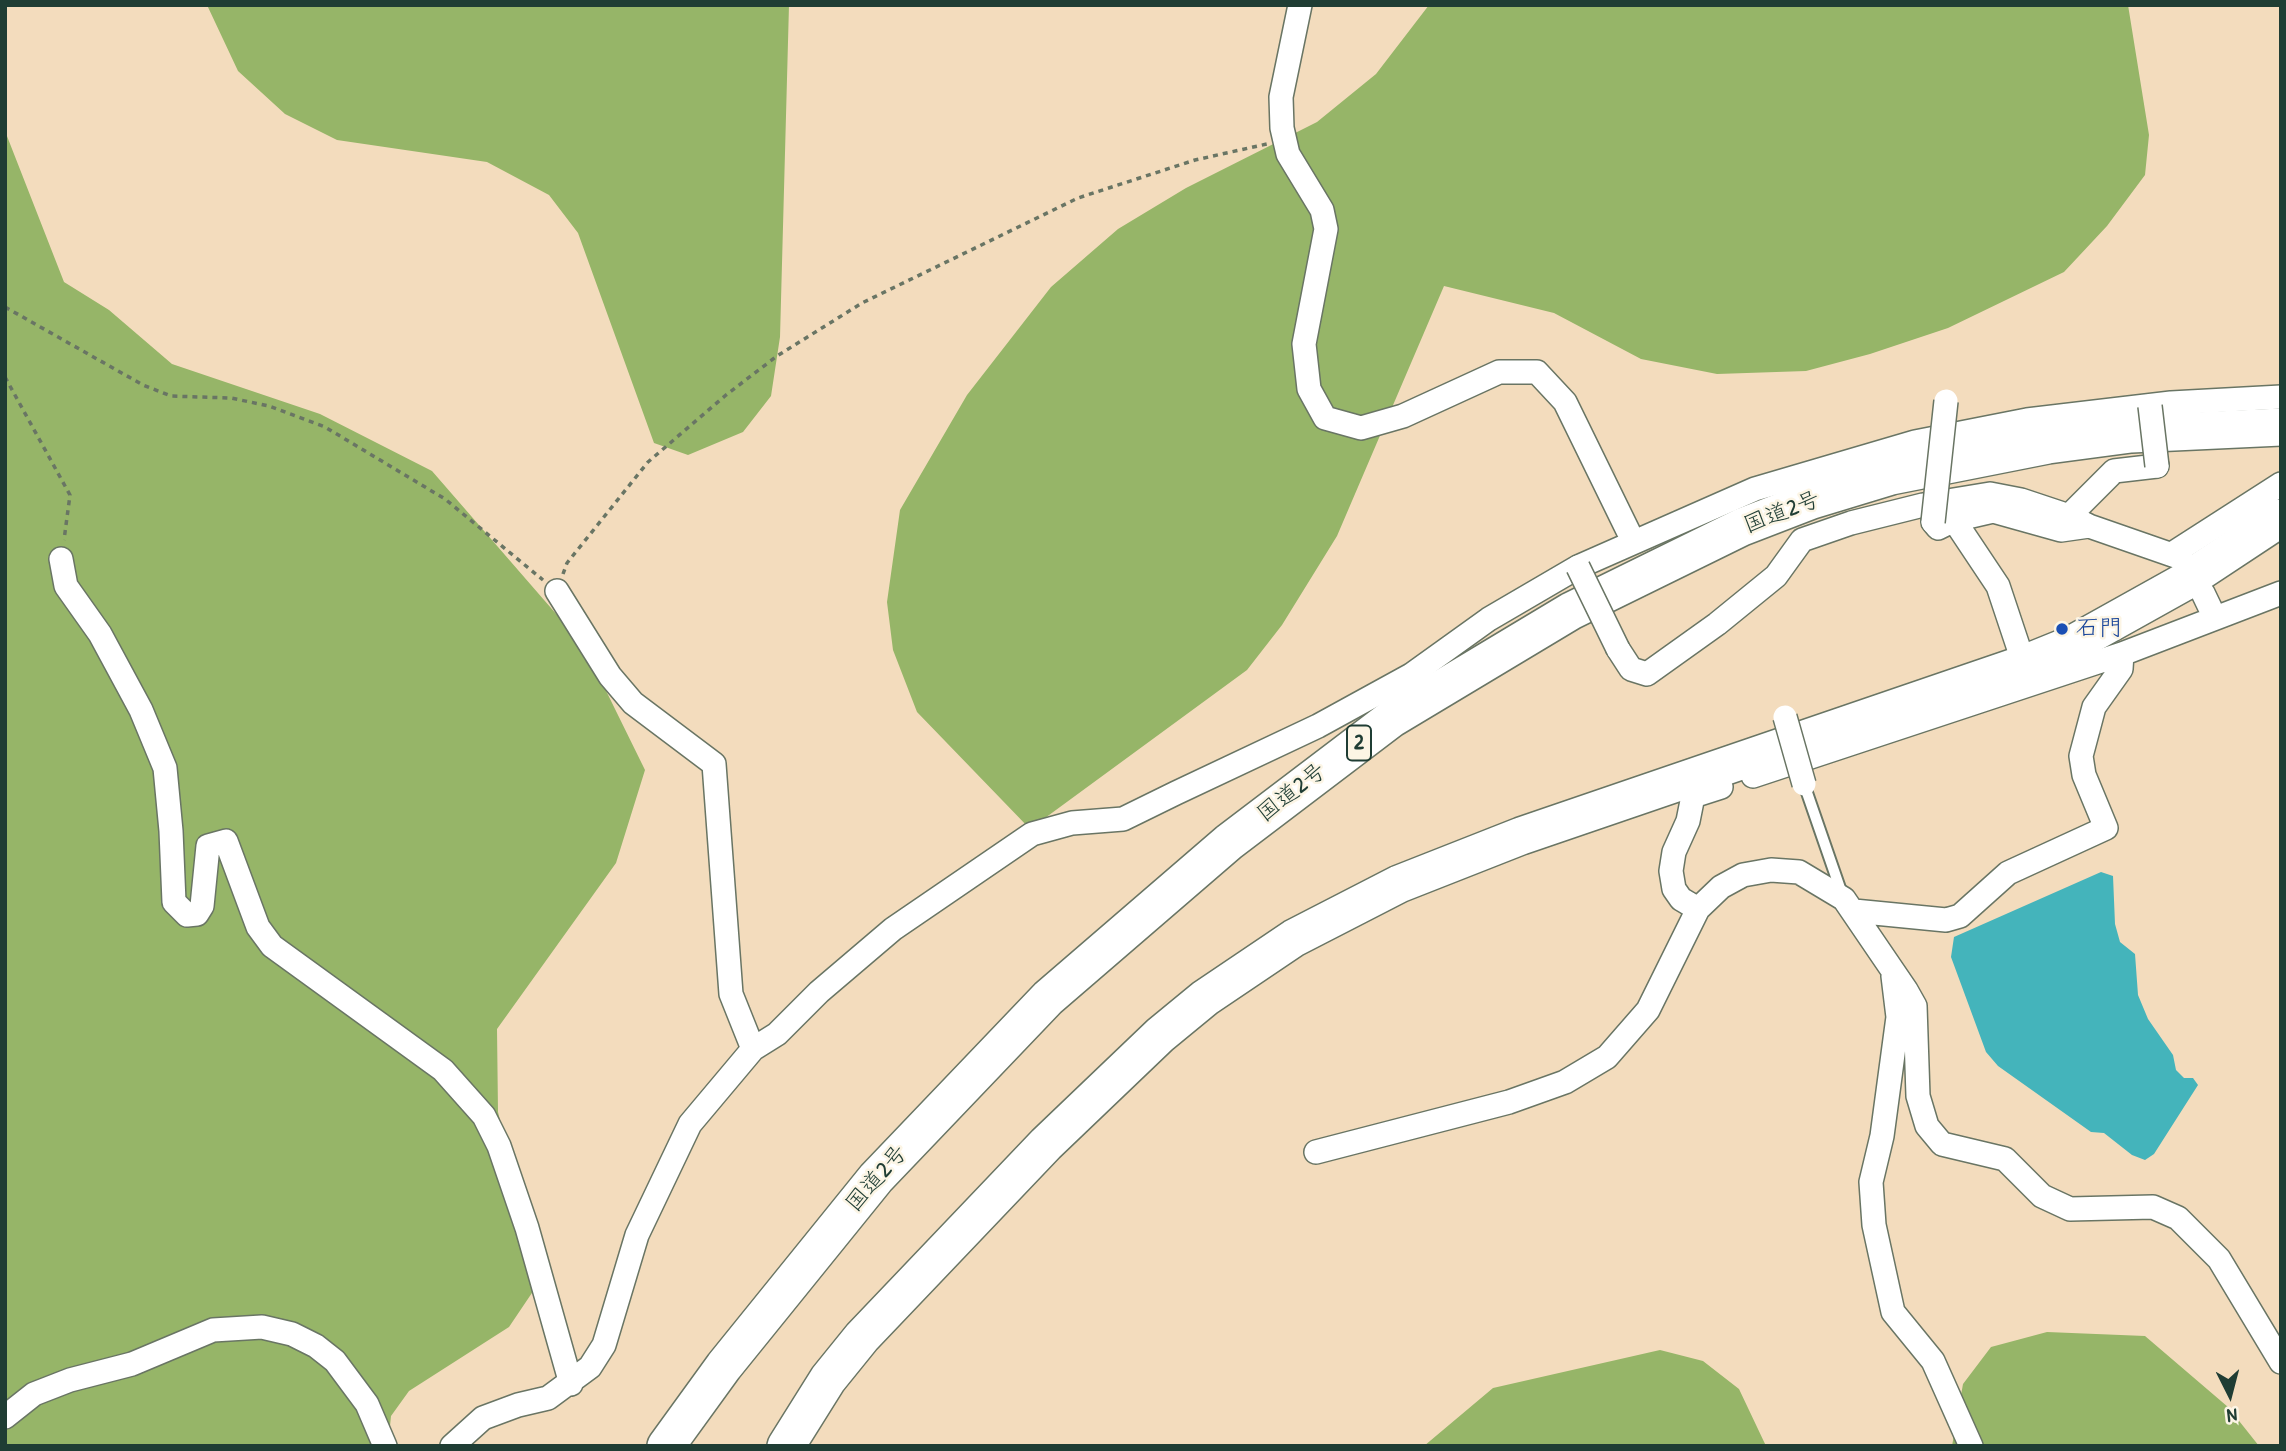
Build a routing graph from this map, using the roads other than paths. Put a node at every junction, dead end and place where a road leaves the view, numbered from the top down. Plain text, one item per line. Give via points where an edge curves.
1 (1300, 5) edge
2 (2281, 397) edge
3 (1946, 401) dead end
4 (2150, 406) junction
5 (2281, 427) edge
6 (2281, 484) edge
7 (2281, 518) edge
8 (1943, 521) junction
9 (2079, 521) junction
10 (1633, 541) junction
11 (61, 559) road end
12 (1578, 567) junction
13 (556, 591) road end
14 (2203, 593) dead end
15 (2281, 593) edge
16 (2214, 616) junction
17 (2122, 654) junction
18 (2024, 664) junction
19 (1785, 717) dead end
20 (1804, 784) joint
21 (1849, 905) junction
22 (1698, 909) junction
23 (1892, 973) junction
24 (752, 1049) junction
25 (1316, 1152) dead end
26 (2281, 1362) edge
27 (571, 1384) junction
28 (5, 1417) edge
29 (385, 1446) edge
30 (453, 1446) edge
31 (666, 1446) edge
32 (786, 1446) edge
33 (1971, 1446) edge

1 - 10 street via 1281,97 1288,153 1322,210 1326,229 1304,344 1309,389 1325,418 1361,428 1403,416 1499,372 1537,372 1565,402
2 - 4 street
3 - 8 street, bridge
4 - 9 street, bridge via 2157,466 2114,471
4 - 10 street via 2027,420 1915,442 1755,489
5 - 31 highway, 国道2号 / 2 via 2132,434 2049,445 1917,470 1812,500 1742,527 1571,611 1391,719 1229,842 1048,998 876,1178 749,1334
6 - 9 street via 2177,556
7 - 18 highway via 2119,619
8 - 9 street via 1993,511 2061,530
8 - 18 street via 1998,586
9 - 12 street, bridge via 1990,494 1923,505 1801,540 1776,576 1647,674 1631,669 1618,649
10 - 12 street
11 - 27 street via 66,586 106,645 165,768 174,902 187,915 197,914 202,906 208,846 226,841 258,927 272,946 443,1070 484,1116 527,1228
12 - 24 street via 1489,619 1411,675 1318,726 1123,819 1072,822 1032,834 893,929 777,1034
13 - 24 street via 610,676 633,703 714,764 731,994
14 - 16 street
15 - 16 street
16 - 17 street
17 - 21 street via 2121,669 2094,707 2081,756 2106,828 2008,873 1960,916 1946,920
17 - 22 street via 1693,796 1671,871 1681,899
18 - 32 highway via 1532,832 1399,884 1294,937 1160,1035 1046,1144 862,1337 828,1379
19 - 20 street, bridge
20 - 21 lane
21 - 22 street via 1799,872 1771,870 1744,875 1721,887
21 - 23 street
22 - 25 street via 1648,1010 1607,1057 1565,1082 1508,1102
23 - 26 street via 1915,1006 1918,1096 1927,1126 1942,1144 2005,1159 2042,1196 2070,1209 2153,1208 2178,1218 2219,1259
23 - 33 street via 1898,1017 1871,1182 1874,1224 1893,1312 1933,1361
24 - 27 street via 690,1124 637,1235 604,1345 590,1367
27 - 30 street via 548,1398 483,1419
28 - 29 street via 34,1394 69,1380 132,1364 214,1330 262,1327 292,1334 335,1361 367,1405

